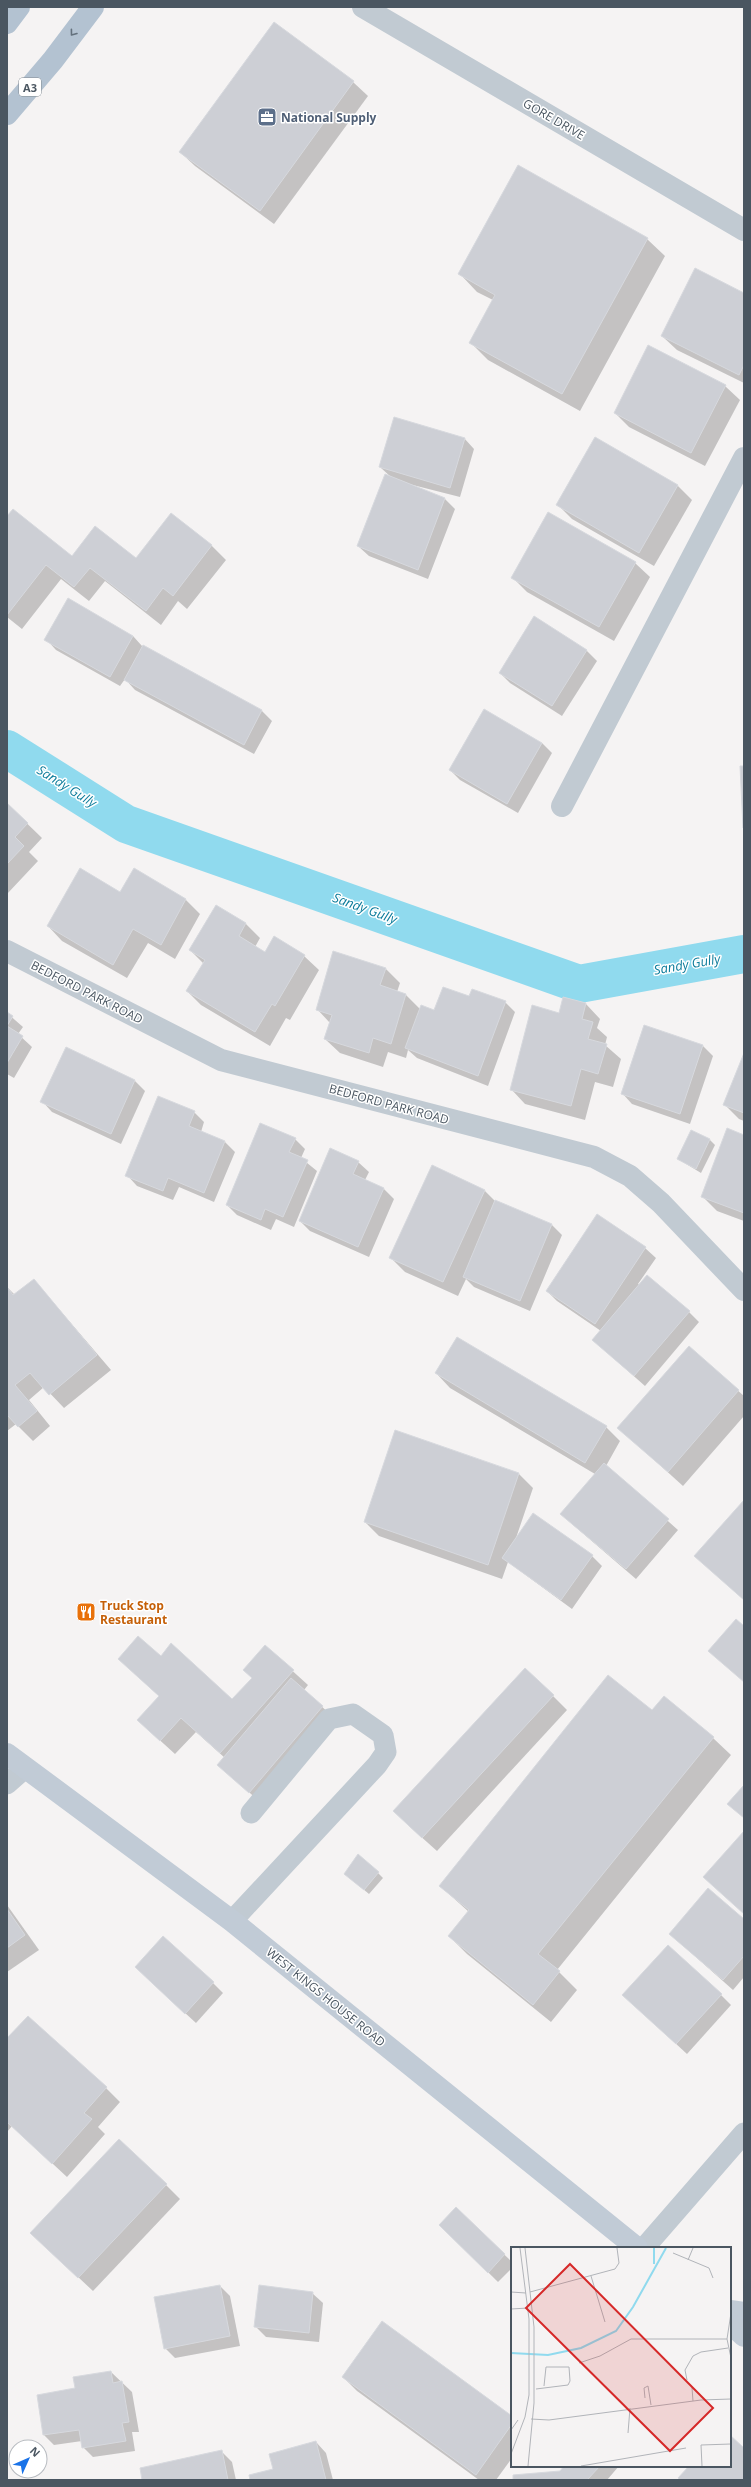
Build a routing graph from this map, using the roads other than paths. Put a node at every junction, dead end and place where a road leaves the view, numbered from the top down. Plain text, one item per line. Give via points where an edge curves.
1 (93, 7) edge
2 (363, 7) edge
3 (7, 114) edge
4 (744, 230) edge
5 (744, 458) edge
6 (562, 806) dead end
7 (7, 952) edge
8 (744, 1290) edge
9 (7, 1754) edge
10 (25, 1768) junction
11 (7, 1784) edge
12 (251, 1813) dead end
13 (232, 1921) junction
14 (744, 2133) edge
15 (636, 2247) edge
16 (645, 2247) edge
17 (731, 2311) edge
18 (744, 2313) edge
19 (731, 2324) edge
20 (744, 2336) edge

1 -> 3 main road, A3 via 53,60
2 - 4 street, GORE DRIVE
5 - 6 street
7 - 8 street, BEDFORD PARK ROAD via 221,1060 594,1157 630,1176 661,1202
9 - 10 main road, WEST KINGS HOUSE ROAD
10 - 11 lane
10 - 13 main road, WEST KINGS HOUSE ROAD
12 - 13 lane via 329,1719 353,1714 383,1735 386,1752 377,1765
13 - 15 main road, WEST KINGS HOUSE ROAD
14 - 16 lane
17 - 18 main road
19 - 20 main road

